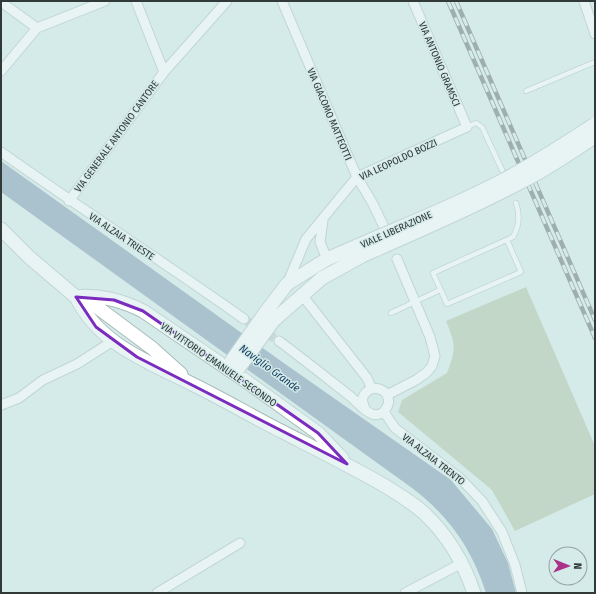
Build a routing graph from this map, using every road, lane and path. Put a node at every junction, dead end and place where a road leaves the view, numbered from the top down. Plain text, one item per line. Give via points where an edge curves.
1 (105, 1) edge
2 (136, 1) edge
3 (227, 1) edge
4 (282, 1) edge
5 (413, 1) edge
6 (584, 1) edge
7 (1, 2) edge
8 (37, 28) junction
9 (595, 34) edge
10 (595, 62) edge
11 (1, 71) edge
12 (164, 72) junction
13 (526, 91) dead end
14 (595, 124) edge
15 (467, 126) junction
16 (595, 137) edge
17 (1, 152) edge
18 (502, 170) dead end
19 (357, 177) junction
20 (69, 201) junction
21 (516, 203) dead end
22 (323, 220) junction
23 (383, 225) dead end
24 (1, 229) edge
25 (507, 240) junction
26 (360, 251) junction
27 (327, 259) junction
28 (397, 259) dead end
29 (287, 284) junction
30 (440, 290) junction
31 (302, 295) junction
32 (76, 297) junction
33 (415, 302) junction
34 (391, 313) dead end
35 (270, 317) junction
36 (244, 319) tunnel mouth
37 (113, 341) junction
38 (279, 341) tunnel mouth
39 (232, 368) junction
40 (193, 384) junction
41 (372, 388) junction
42 (387, 395) junction
43 (1, 404) edge
44 (365, 409) junction
45 (384, 412) junction
46 (347, 464) junction
47 (240, 543) dead end
48 (462, 563) junction
49 (157, 593) edge
50 (405, 593) edge
51 (474, 593) edge
52 (522, 593) edge

1 - 8 street
2 - 12 street
3 - 12 street, VIA GENERALE ANTONIO CANTORE
4 - 19 street, VIA GIACOMO MATTEOTTI
5 - 15 street, VIA ANTONIO GRAMSCI
6 - 9 street
7 - 8 street
8 - 11 street
10 - 13 lane
12 - 20 street, VIA GENERALE ANTONIO CANTORE
14 - 26 main road, VIALE LIBERAZIONE, bridge via 505,179
15 - 18 lane via 476,124 482,127
15 - 19 street, VIA LEOPOLDO BOZZI
16 - 26 main road, VIALE LIBERAZIONE, bridge via 510,188 459,212
17 - 20 street, VIA ALZAIA TRIESTE
19 - 22 street, VIA LEOPOLDO BOZZI
19 - 23 street, VIA GIACOMO MATTEOTTI
20 - 36 street, VIA ALZAIA TRIESTE
21 - 25 lane via 519,214 518,226 513,237
22 - 27 street via 320,242
22 - 29 street, VIA LEOPOLDO BOZZI via 306,239
24 - 32 main road, VIA VITTORIO EMANUELE SECONDO
25 - 30 lane via 433,273
25 - 30 lane via 520,272 447,304
26 - 27 main road, VIALE LIBERAZIONE
26 - 31 main road, VIALE LIBERAZIONE
27 - 29 main road, VIALE LIBERAZIONE
28 - 33 street
29 - 35 main road, VIALE LIBERAZIONE
30 - 33 lane
31 - 35 main road, VIALE LIBERAZIONE
31 - 41 street via 367,378
32 - 37 main road, VIA VITTORIO EMANUELE SECONDO via 89,319
32 - 39 main road, VIA VITTORIO EMANUELE SECONDO via 95,297 129,304
32 - 40 main road, VIA VITTORIO EMANUELE SECONDO via 97,307 152,348
33 - 34 lane
33 - 42 street via 434,348 434,362 430,370 421,377
35 - 39 main road, VIALE LIBERAZIONE, bridge
37 - 40 main road, VIA VITTORIO EMANUELE SECONDO via 137,358
37 - 43 street via 77,364 43,380 19,398
38 - 44 street
39 - 46 main road, VIA VITTORIO EMANUELE SECONDO via 318,433
40 - 46 main road, VIA VITTORIO EMANUELE SECONDO
41 - 42 street via 381,389
41 - 44 street via 366,391 362,398
42 - 45 street via 388,404
44 - 45 street via 372,414
45 - 52 street, VIA ALZAIA TRENTO via 395,428 460,478 482,501 502,532 515,565
46 - 48 main road, VIA VITTORIO EMANUELE SECONDO via 424,513 445,537
47 - 49 street
48 - 50 street
48 - 51 main road, VIA VITTORIO EMANUELE SECONDO

